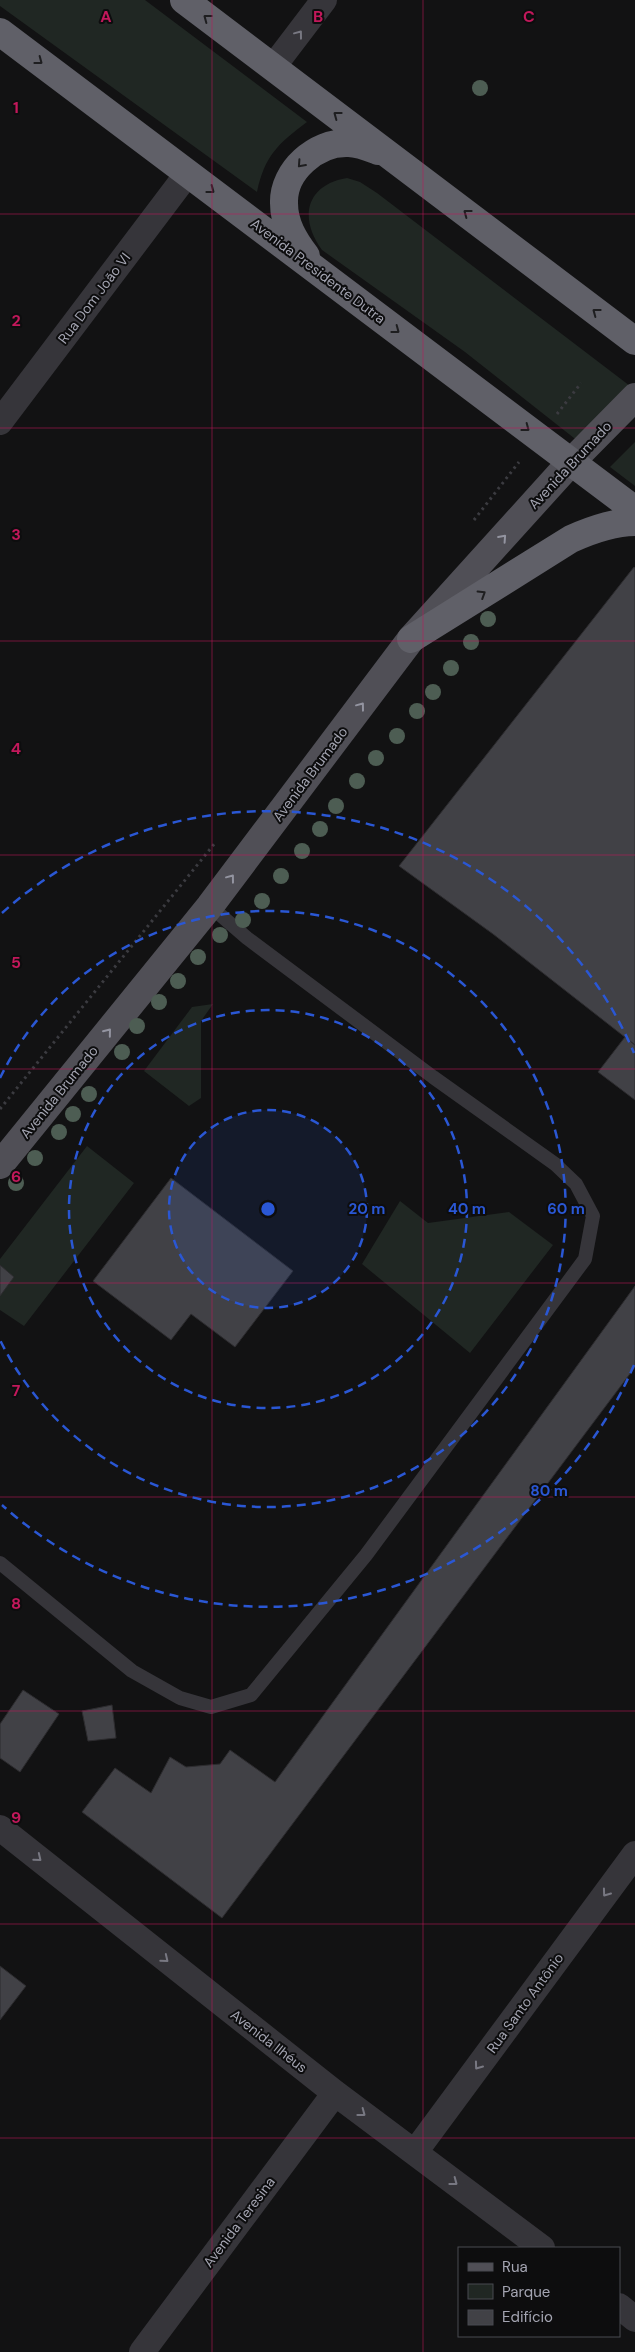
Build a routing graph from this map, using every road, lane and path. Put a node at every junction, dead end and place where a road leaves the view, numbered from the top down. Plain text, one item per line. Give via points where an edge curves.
1 (184, 0) edge
2 (324, 0) edge
3 (0, 32) edge
4 (273, 67) junction
5 (393, 157) junction
6 (188, 173) junction
7 (315, 269) junction
8 (635, 341) edge
9 (635, 397) edge
10 (0, 422) edge
11 (571, 462) junction
12 (635, 510) edge
13 (635, 522) edge
14 (411, 639) junction
15 (210, 906) junction
16 (0, 1165) edge
17 (0, 1563) edge
18 (0, 1828) edge
19 (635, 1854) edge
20 (336, 2093) junction
21 (415, 2152) junction
22 (541, 2247) edge
23 (620, 2307) edge
24 (635, 2318) edge
25 (142, 2352) edge

4 -> 1 highway
4 -> 2 street
3 -> 6 highway, Avenida Presidente Dutra
5 -> 4 highway
5 -> 7 highway via 347,142 327,146 309,156 295,171 286,186 287,220 292,238
8 -> 5 highway
6 -> 7 highway, Avenida Presidente Dutra
6 - 10 street, Rua Dom João VI
7 -> 11 highway, Avenida Presidente Dutra
9 - 11 main road, Avenida Brumado
11 - 12 highway, Avenida Presidente Dutra
14 -> 11 main road, Avenida Brumado
14 -> 13 highway via 571,539 621,522
15 -> 14 main road, Avenida Brumado
16 -> 15 main road, Avenida Brumado
15 - 17 lane via 247,938 425,1071 556,1164 576,1184 593,1216 585,1259 366,1555 251,1695 210,1707 180,1698 132,1671
18 -> 20 street, Avenida Ilhéus
19 -> 21 street, Rua Santo Antônio
20 -> 21 street, Avenida Ilhéus
20 - 25 street, Avenida Teresina
21 -> 22 street, Avenida Ilhéus
23 - 24 street

